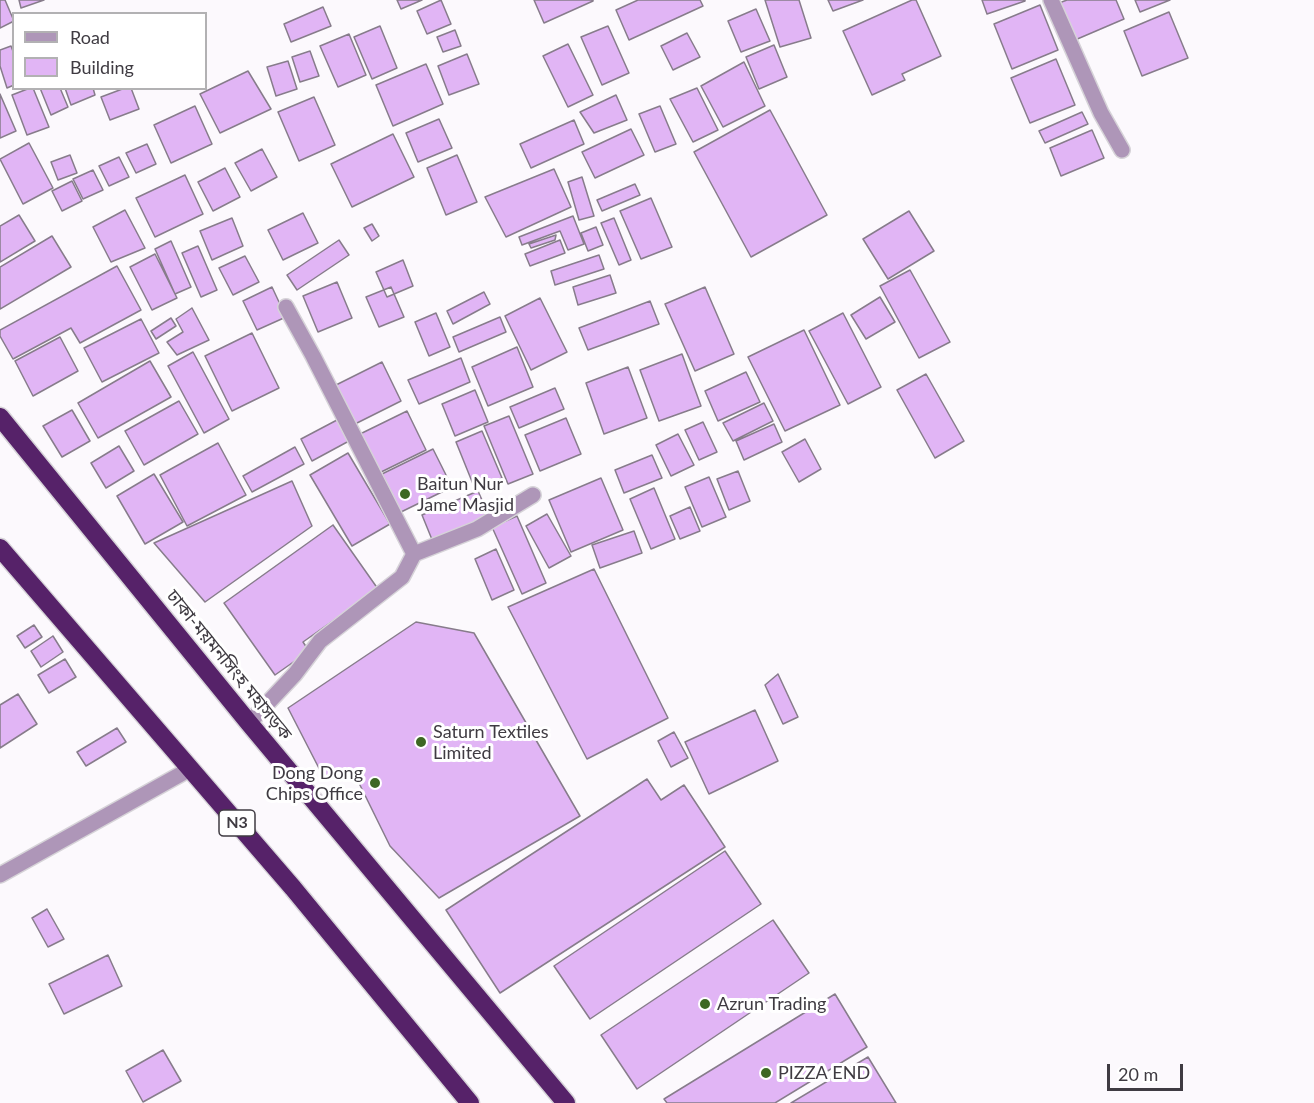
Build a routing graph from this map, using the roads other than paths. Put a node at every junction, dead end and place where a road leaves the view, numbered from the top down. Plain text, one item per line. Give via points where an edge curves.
1 (1051, 0) edge
2 (1122, 150) dead end
3 (285, 307) dead end
4 (0, 417) edge
5 (533, 495) dead end
6 (0, 548) edge
7 (414, 554) junction
8 (249, 723) junction
9 (190, 769) junction
10 (0, 874) edge
11 (470, 1103) edge
12 (566, 1103) edge

1 - 2 street via 1101,113
3 - 7 street
4 - 8 highway, ঢাকা-ময়মনসিংহ মহাসড়ক
5 - 7 street via 477,529
6 - 9 highway, N3
7 - 8 street via 402,577 320,641
8 - 12 highway, ঢাকা-ময়মনসিংহ মহাসড়ক
9 - 10 street
9 - 11 highway, N3

